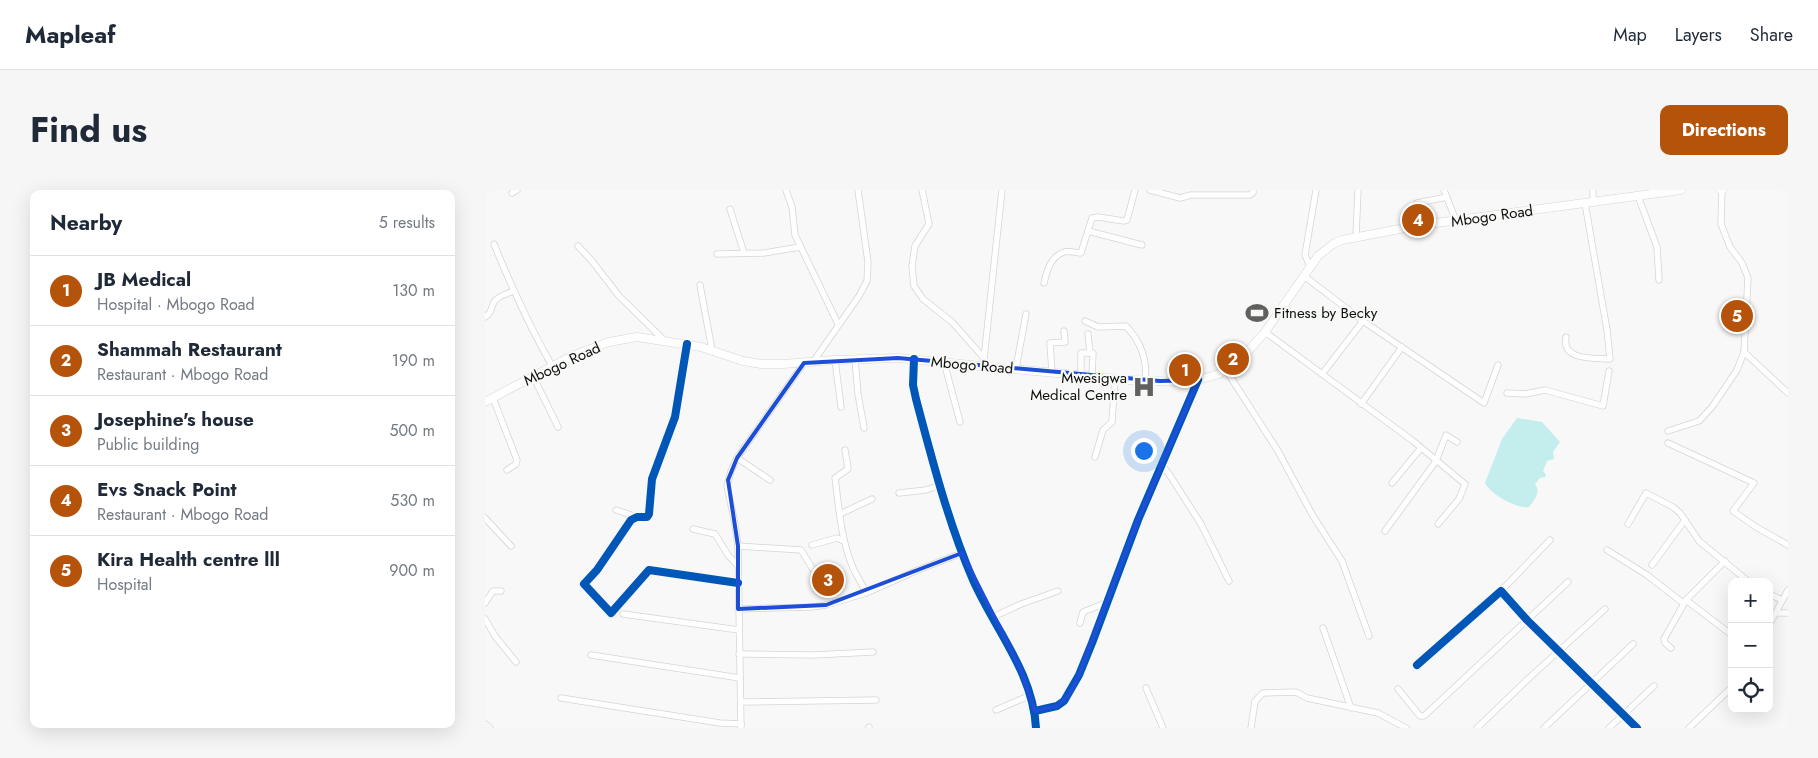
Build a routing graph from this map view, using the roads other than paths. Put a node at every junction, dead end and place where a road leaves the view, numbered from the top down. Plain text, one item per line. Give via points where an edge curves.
1 (786, 190) edge
2 (858, 190) edge
3 (922, 190) edge
4 (1002, 190) edge
5 (1135, 190) edge
6 (1150, 190) edge
7 (1253, 190) edge
8 (1316, 190) edge
9 (1358, 190) edge
10 (1444, 190) edge
11 (1593, 190) edge
12 (1681, 190) edge
13 (1721, 190) edge
14 (1638, 196) junction
15 (1447, 197) junction
16 (1417, 203) dead end
17 (1589, 203) junction
18 (730, 209) dead end
19 (1456, 221) junction
20 (1088, 231) junction
21 (1356, 236) junction
22 (494, 244) dead end
23 (1142, 245) dead end
24 (578, 246) dead end
25 (801, 247) junction
26 (744, 253) junction
27 (717, 254) dead end
28 (1310, 266) junction
29 (1304, 276) junction
30 (1659, 280) dead end
31 (1044, 283) dead end
32 (700, 286) dead end
33 (513, 291) junction
34 (1026, 314) dead end
35 (485, 316) edge
36 (1085, 321) dead end
37 (1363, 321) junction
38 (838, 324) junction
39 (1065, 331) dead end
40 (1265, 332) junction
41 (1088, 334) dead end
42 (1566, 337) dead end
43 (664, 340) junction
44 (687, 344) junction
45 (1402, 347) junction
46 (711, 350) junction
47 (1744, 352) junction
48 (1090, 353) junction
49 (855, 359) junction
50 (914, 359) junction
51 (835, 360) junction
52 (809, 362) junction
53 (944, 362) junction
54 (984, 362) junction
55 (1498, 365) dead end
56 (552, 366) junction
57 (1016, 368) junction
58 (1226, 370) junction
59 (1609, 371) dead end
60 (1052, 372) junction
61 (1081, 374) junction
62 (1322, 374) junction
63 (1092, 375) junction
64 (533, 376) junction
65 (1115, 378) junction
66 (1145, 380) junction
67 (1198, 380) junction
68 (1507, 393) dead end
69 (1788, 394) edge
70 (493, 398) junction
71 (485, 402) edge
72 (1361, 404) junction
73 (841, 407) dead end
74 (960, 422) dead end
75 (558, 427) dead end
76 (865, 428) dead end
77 (1668, 432) dead end
78 (1457, 442) dead end
79 (1668, 443) dead end
80 (1421, 448) junction
81 (845, 450) dead end
82 (1095, 457) dead end
83 (737, 458) junction
84 (1436, 461) junction
85 (1162, 465) junction
86 (507, 470) dead end
87 (770, 480) dead end
88 (1392, 482) dead end
89 (941, 485) junction
90 (899, 493) dead end
91 (873, 500) dead end
92 (616, 510) dead end
93 (839, 514) junction
94 (637, 517) junction
95 (485, 518) edge
96 (1685, 520) junction
97 (1438, 524) dead end
98 (1628, 524) dead end
99 (693, 529) dead end
100 (1385, 531) dead end
101 (1551, 540) dead end
102 (844, 541) junction
103 (813, 545) dead end
104 (1788, 545) edge
105 (511, 546) dead end
106 (738, 546) junction
107 (1607, 550) dead end
108 (962, 553) junction
109 (1725, 561) junction
110 (1652, 565) dead end
111 (738, 566) junction
112 (814, 571) dead end
113 (1744, 578) edge
114 (1229, 581) dead end
115 (1568, 582) dead end
116 (738, 583) junction
117 (501, 590) dead end
118 (1788, 590) edge
119 (1058, 591) dead end
120 (1501, 591) junction
121 (866, 592) junction
122 (1773, 596) edge
123 (1782, 600) junction
124 (1685, 601) junction
125 (1108, 602) junction
126 (485, 603) edge
127 (738, 609) junction
128 (1605, 609) dead end
129 (1776, 613) junction
130 (1788, 613) edge
131 (623, 614) dead end
132 (993, 618) junction
133 (485, 619) edge
134 (1527, 620) junction
135 (1080, 623) dead end
136 (1770, 623) edge
137 (1323, 628) dead end
138 (739, 630) junction
139 (1728, 632) edge
140 (1369, 636) dead end
141 (1633, 644) dead end
142 (1671, 648) dead end
143 (873, 652) dead end
144 (1559, 652) junction
145 (739, 654) junction
146 (591, 655) dead end
147 (516, 662) dead end
148 (1417, 665) dead end
149 (740, 678) junction
150 (1591, 684) junction
151 (1654, 686) dead end
152 (1146, 688) dead end
153 (1398, 689) dead end
154 (1728, 691) edge
155 (1031, 695) junction
156 (561, 698) dead end
157 (876, 700) dead end
158 (741, 702) junction
159 (1351, 708) junction
160 (996, 710) dead end
161 (1035, 711) junction
162 (1623, 715) junction
163 (485, 724) edge
164 (741, 726) edge
165 (490, 728) edge
166 (1037, 728) edge
167 (1163, 728) edge
168 (1251, 728) edge
169 (1406, 728) edge
170 (1477, 728) edge
171 (1544, 728) edge
172 (1609, 728) edge
173 (1637, 728) edge
174 (1689, 728) edge

1 - 25 street via 792,207 793,228
2 - 38 street via 868,262 867,281
3 - 54 street via 929,224 915,246 914,286 923,299 952,322
4 - 54 street
5 - 20 street via 1126,221 1097,216 1091,219
6 - 7 street via 1180,198 1191,195 1251,195
8 - 28 street via 1305,255
9 - 21 street
10 - 15 street
11 - 17 street
12 - 14 main road, Mbogo Road
13 - 47 street via 1721,224 1748,278
14 - 17 main road, Mbogo Road
14 - 30 street via 1657,247
15 - 16 street
15 - 19 street
17 - 19 main road, Mbogo Road
17 - 42 street via 1611,359 1574,355 1567,347
18 - 26 street
19 - 21 main road, Mbogo Road
20 - 23 street
20 - 31 street via 1081,253 1062,253 1048,266
21 - 28 main road, Mbogo Road via 1333,244
22 - 33 street
24 - 43 street via 619,296
25 - 26 street
25 - 38 street
26 - 27 street
28 - 29 main road, Mbogo Road
29 - 37 street
29 - 40 main road, Mbogo Road
32 - 46 street
33 - 35 street via 497,298 491,313
33 - 56 street
34 - 57 street
36 - 66 street via 1098,327 1126,326 1139,342
37 - 45 street
37 - 62 street
38 - 52 street
39 - 60 street via 1065,342 1050,343
40 - 58 main road, Mbogo Road
40 - 62 street
41 - 48 street
43 - 44 main road, Mbogo Road
43 - 56 main road, Mbogo Road via 637,338 609,342
44 - 46 main road, Mbogo Road
44 - 94 street via 675,417 652,479 649,514
45 - 55 street via 1484,403
45 - 72 street
46 - 52 main road, Mbogo Road via 761,364
47 - 69 street
47 - 77 street via 1737,370 1699,421
48 - 61 street via 1081,353
48 - 63 street via 1093,353
49 - 50 main road, Mbogo Road
49 - 51 main road, Mbogo Road
49 - 76 street
50 - 53 main road, Mbogo Road
50 - 89 street via 913,385
51 - 52 main road, Mbogo Road
51 - 73 street
52 - 83 street
53 - 54 main road, Mbogo Road
53 - 74 street
54 - 57 main road, Mbogo Road
56 - 64 main road, Mbogo Road
57 - 60 main road, Mbogo Road
58 - 67 main road, Mbogo Road
58 - 140 street via 1278,451 1342,562
59 - 68 street via 1603,406 1545,390
60 - 61 main road, Mbogo Road
61 - 63 main road, Mbogo Road
62 - 72 street
63 - 65 main road, Mbogo Road
64 - 70 main road, Mbogo Road
64 - 75 street
65 - 66 main road, Mbogo Road
65 - 82 street via 1112,422 1103,430
66 - 67 main road, Mbogo Road
67 - 85 street
70 - 71 main road, Mbogo Road
70 - 86 street via 517,460
72 - 80 street
78 - 84 street via 1446,435
79 - 104 street via 1754,483 1733,511
80 - 84 street
80 - 88 street
81 - 93 street via 848,469 835,478
83 - 87 street
83 - 106 street via 727,486
84 - 97 street via 1465,484 1459,499
84 - 100 street
85 - 114 street via 1201,524
85 - 125 street
89 - 90 street
89 - 108 street
91 - 93 street
92 - 94 street
93 - 102 street
94 - 116 street via 631,520 584,584 609,612 614,612 649,570
95 - 105 street
96 - 98 street via 1673,507 1646,493
96 - 109 street via 1699,541
96 - 110 street
99 - 111 street via 715,534
101 - 120 street
102 - 103 street via 837,538
102 - 121 street
106 - 111 street
106 - 112 street via 801,550
107 - 124 street
108 - 121 street
108 - 132 street
109 - 113 street
109 - 124 street
111 - 116 street
115 - 134 street
116 - 127 street
117 - 126 street via 493,591
118 - 123 street
119 - 132 street
120 - 134 street
120 - 148 street
121 - 127 street via 812,607
122 - 123 street
123 - 129 street
124 - 139 street
124 - 142 street via 1664,639
125 - 135 street via 1083,612
125 - 161 street via 1069,695 1057,706
127 - 138 street
128 - 144 street
129 - 130 street
129 - 136 street
131 - 138 street
132 - 155 street via 1013,651
133 - 147 street
134 - 144 street
134 - 153 street via 1425,716 1420,716
137 - 159 street
138 - 145 street
141 - 150 street
143 - 145 street
144 - 150 street
144 - 170 street
145 - 149 street
146 - 149 street
149 - 158 street
150 - 162 street
150 - 171 street
151 - 162 street
152 - 167 street
154 - 174 street
155 - 160 street
155 - 161 street
156 - 164 street
157 - 158 street
158 - 164 street
159 - 168 street via 1307,698 1297,692 1263,693 1255,701
159 - 169 street via 1378,713
161 - 166 street
162 - 172 street
162 - 173 street
163 - 165 street

